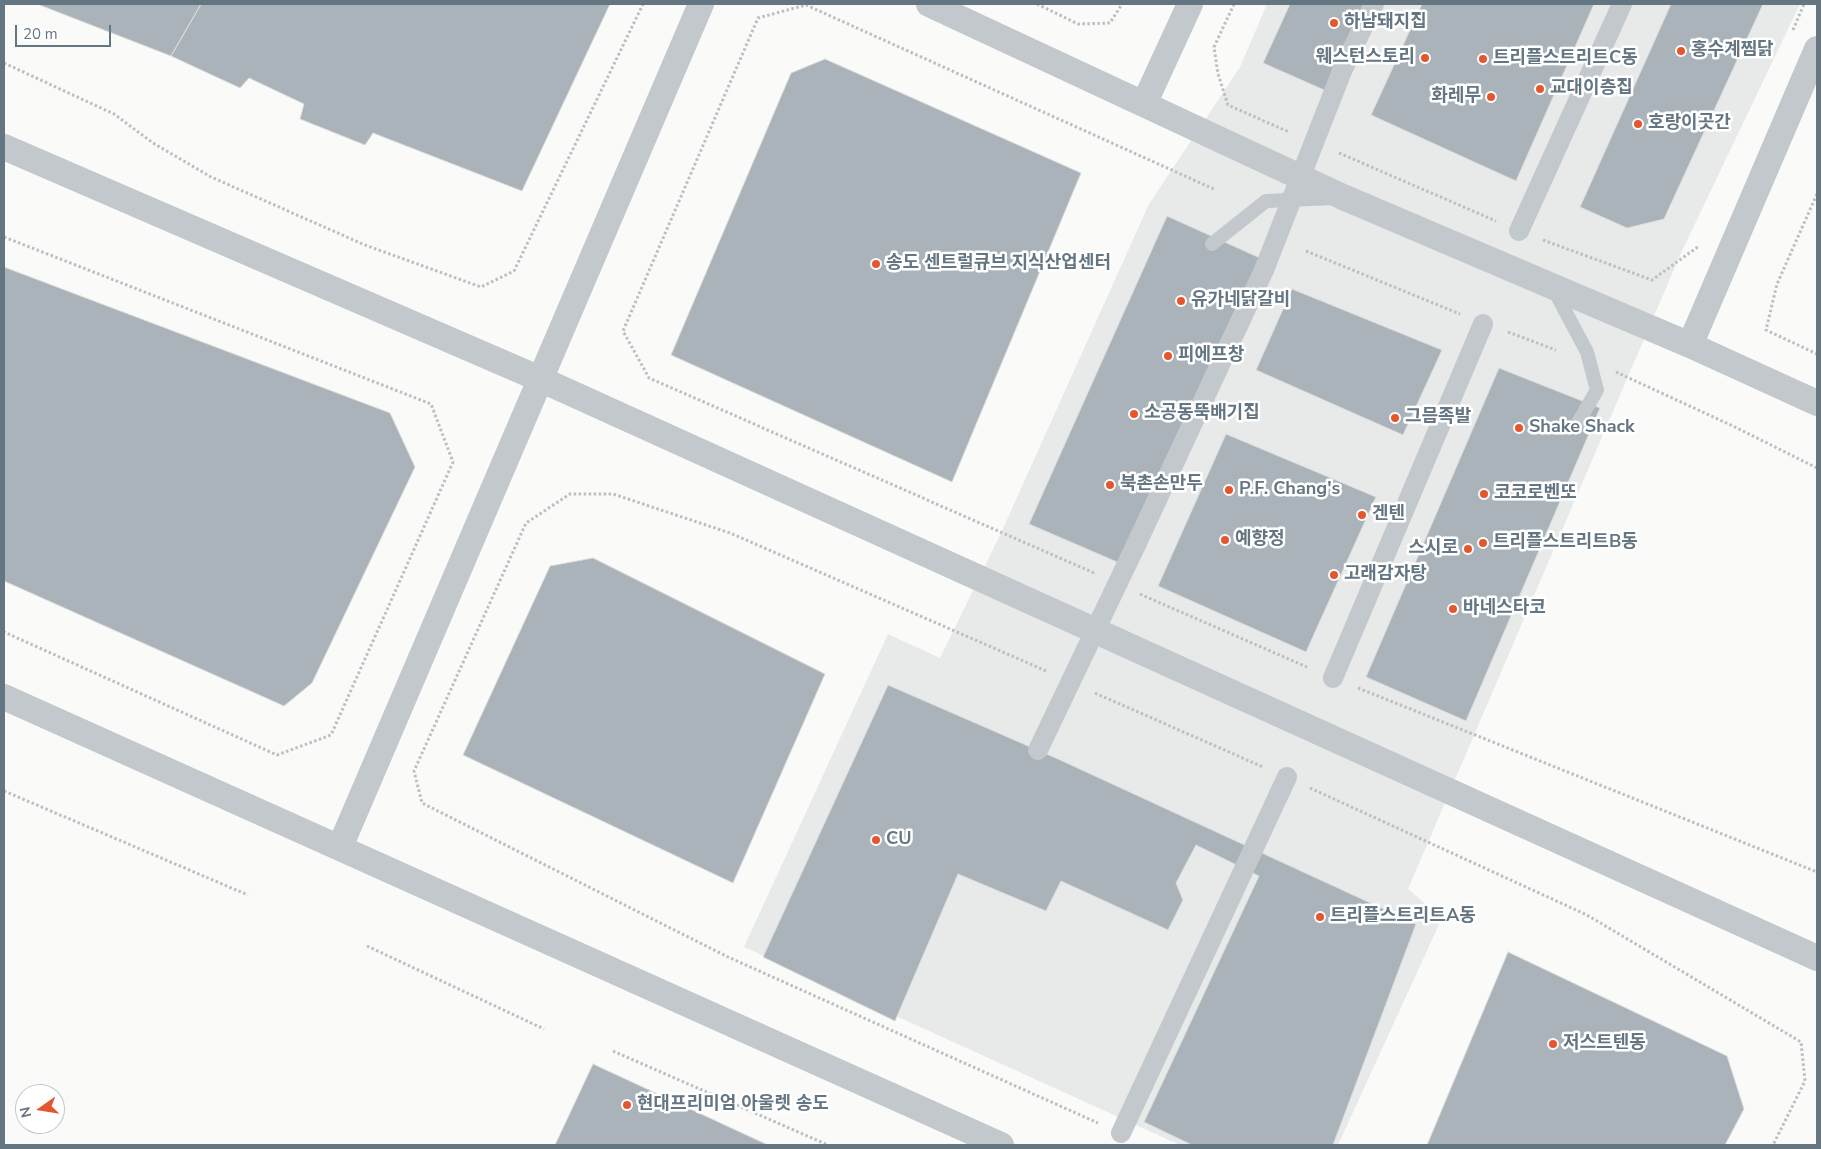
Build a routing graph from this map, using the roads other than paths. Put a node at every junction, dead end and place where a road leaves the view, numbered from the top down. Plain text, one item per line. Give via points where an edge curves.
1 (701, 4) edge
2 (929, 4) edge
3 (1190, 4) edge
4 (1374, 4) edge
5 (1622, 4) edge
6 (1817, 49) edge
7 (1144, 104) junction
8 (4, 147) edge
9 (1343, 197) junction
10 (1519, 231) road end
11 (1212, 244) dead end
12 (1553, 287) junction
13 (1483, 324) road end
14 (1690, 345) junction
15 (540, 379) junction
16 (1817, 403) edge
17 (1576, 426) dead end
18 (1333, 678) road end
19 (4, 698) edge
20 (1038, 750) dead end
21 (1286, 777) road end
22 (340, 847) junction
23 (1817, 958) edge
24 (1120, 1133) road end
25 (1001, 1145) edge

1 - 15 street
2 - 7 street
3 - 7 street
4 - 20 street, bridge via 1342,70 1264,270
5 - 10 street
6 - 14 street
7 - 9 street
8 - 15 street
9 - 11 lane via 1266,201
9 - 12 street
12 - 14 street
12 - 17 lane via 1587,352 1597,390
13 - 18 street
14 - 16 street
15 - 22 street
15 - 23 street
19 - 22 street
21 - 24 street
22 - 25 street

